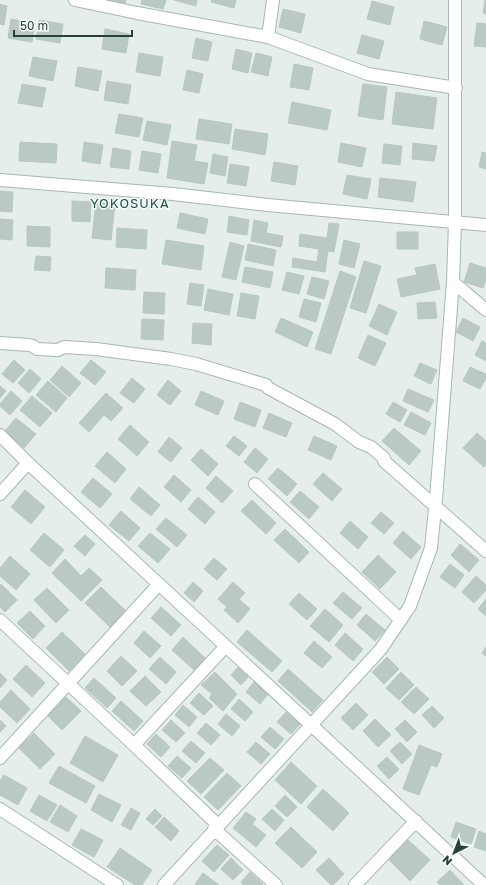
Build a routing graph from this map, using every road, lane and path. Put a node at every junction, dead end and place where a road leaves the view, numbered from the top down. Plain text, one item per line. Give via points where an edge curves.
1 (75, 0) edge
2 (273, 0) edge
3 (455, 0) edge
4 (268, 37) junction
5 (456, 88) junction
6 (0, 180) edge
7 (455, 222) junction
8 (486, 225) edge
9 (453, 282) junction
10 (486, 310) edge
11 (0, 343) edge
12 (0, 435) edge
13 (28, 463) junction
14 (255, 484) dead end
15 (0, 494) edge
16 (435, 506) junction
17 (486, 551) edge
18 (159, 584) junction
19 (0, 620) edge
20 (401, 620) junction
21 (226, 646) junction
22 (68, 684) junction
23 (312, 725) junction
24 (134, 745) junction
25 (0, 758) edge
26 (0, 809) edge
27 (416, 821) junction
28 (216, 827) junction
29 (117, 885) edge
30 (164, 885) edge
31 (276, 885) edge
32 (355, 885) edge
33 (484, 885) edge

1 - 4 street
2 - 4 street
3 - 5 street
4 - 5 street via 368,74
5 - 7 street
6 - 7 street
7 - 8 street
7 - 9 street
9 - 10 street
9 - 16 street
11 - 16 street via 29,345 37,349 96,348 171,358 266,385 371,447
12 - 13 street
13 - 15 street
13 - 18 street
14 - 20 street
16 - 17 street
16 - 20 street via 430,548 410,606
18 - 21 street
18 - 22 street
19 - 22 street
20 - 23 street via 381,649
21 - 23 street
21 - 24 street
22 - 24 street
22 - 25 street
23 - 27 street
23 - 28 street
24 - 28 street
26 - 29 street
27 - 32 street
27 - 33 street
28 - 30 street
28 - 31 street

